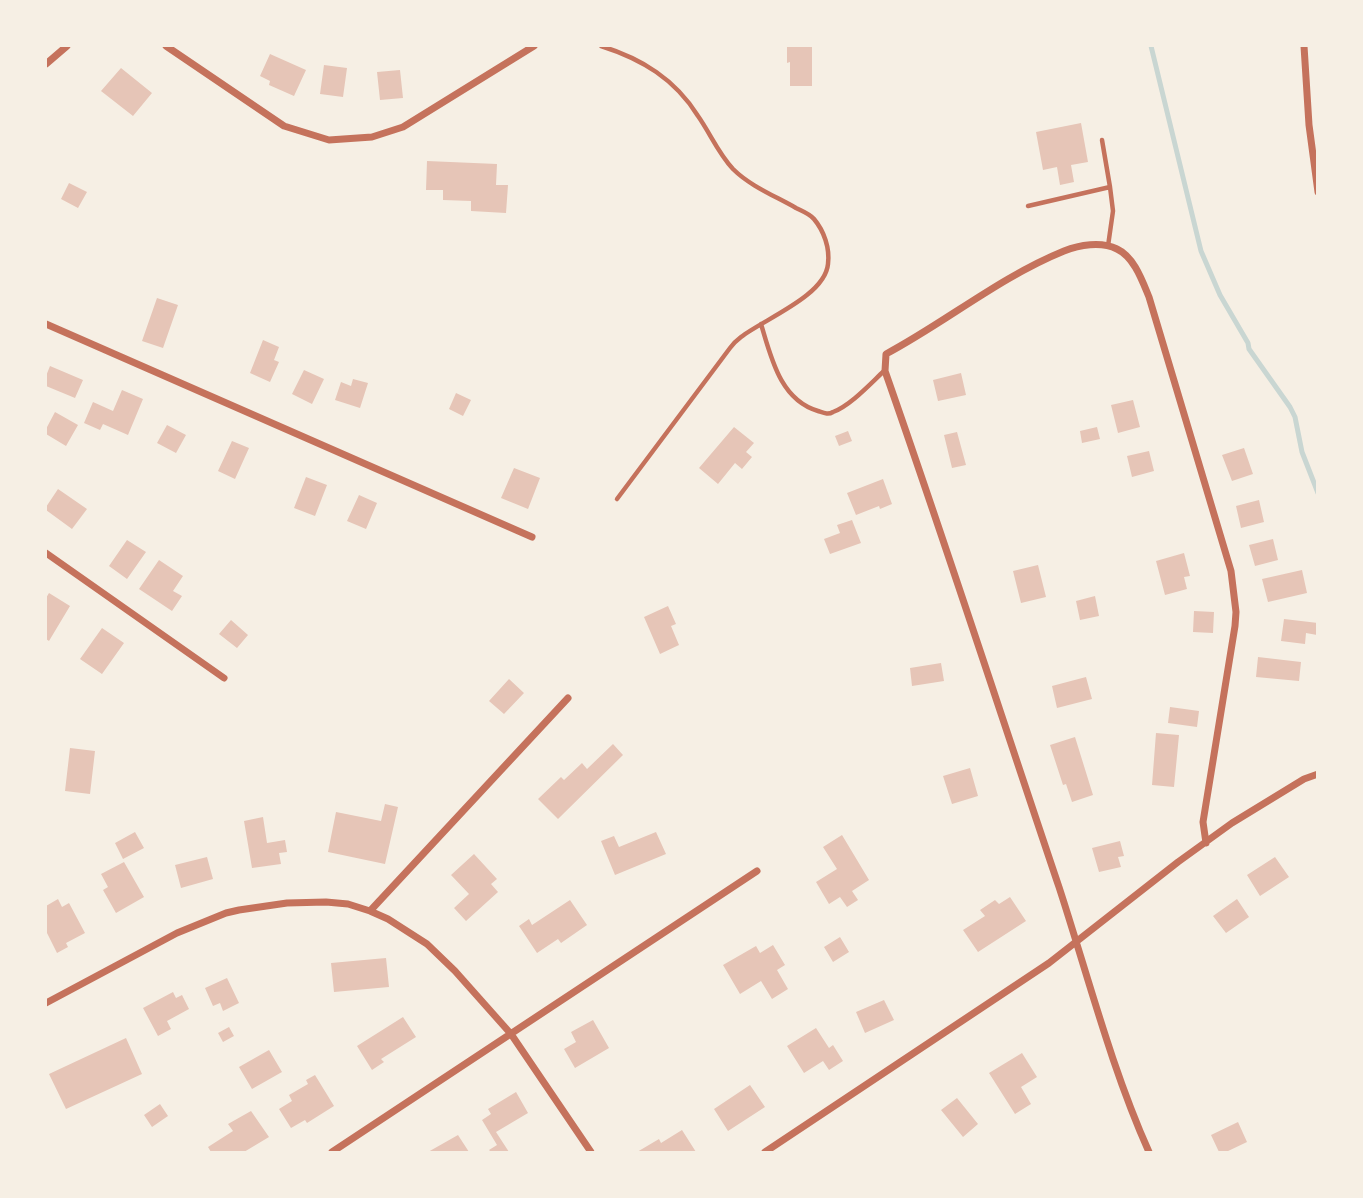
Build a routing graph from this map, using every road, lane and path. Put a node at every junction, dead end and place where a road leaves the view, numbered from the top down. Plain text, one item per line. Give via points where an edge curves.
1 (67, 46) edge
2 (166, 46) edge
3 (534, 46) edge
4 (601, 46) edge
5 (1304, 46) edge
6 (46, 64) edge
7 (1102, 139) dead end
8 (1110, 187) junction
9 (1318, 192) edge
10 (1028, 206) dead end
11 (1108, 247) junction
12 (46, 324) edge
13 (761, 324) junction
14 (885, 370) junction
15 (618, 499) dead end
16 (532, 537) dead end
17 (46, 553) edge
18 (224, 678) dead end
19 (568, 698) dead end
20 (1318, 774) edge
21 (1206, 843) junction
22 (757, 871) dead end
23 (370, 911) junction
24 (1076, 941) junction
25 (46, 1003) edge
26 (510, 1034) junction
27 (332, 1153) edge
28 (591, 1153) edge
29 (765, 1153) edge
30 (1149, 1153) edge

1 - 6 street
2 - 3 street via 284,126 329,140 372,137 403,127
4 - 13 lane via 668,79 734,170 813,217 825,236 825,275 811,292
5 - 9 street
7 - 8 lane
8 - 10 lane
8 - 11 lane via 1113,211
11 - 14 street via 1093,244 1066,250 1032,267 886,354
11 - 21 street via 1129,259 1149,297 1231,571 1235,626 1203,822
12 - 16 street
13 - 14 lane via 785,387 813,410 835,412
13 - 15 lane via 730,348
14 - 24 street
17 - 18 street
19 - 23 street
20 - 21 street via 1252,810
21 - 24 street
22 - 26 street
23 - 25 street via 326,902 239,910 177,933
23 - 26 street via 427,944
24 - 29 street
24 - 30 street via 1118,1077
26 - 27 street
26 - 28 street

